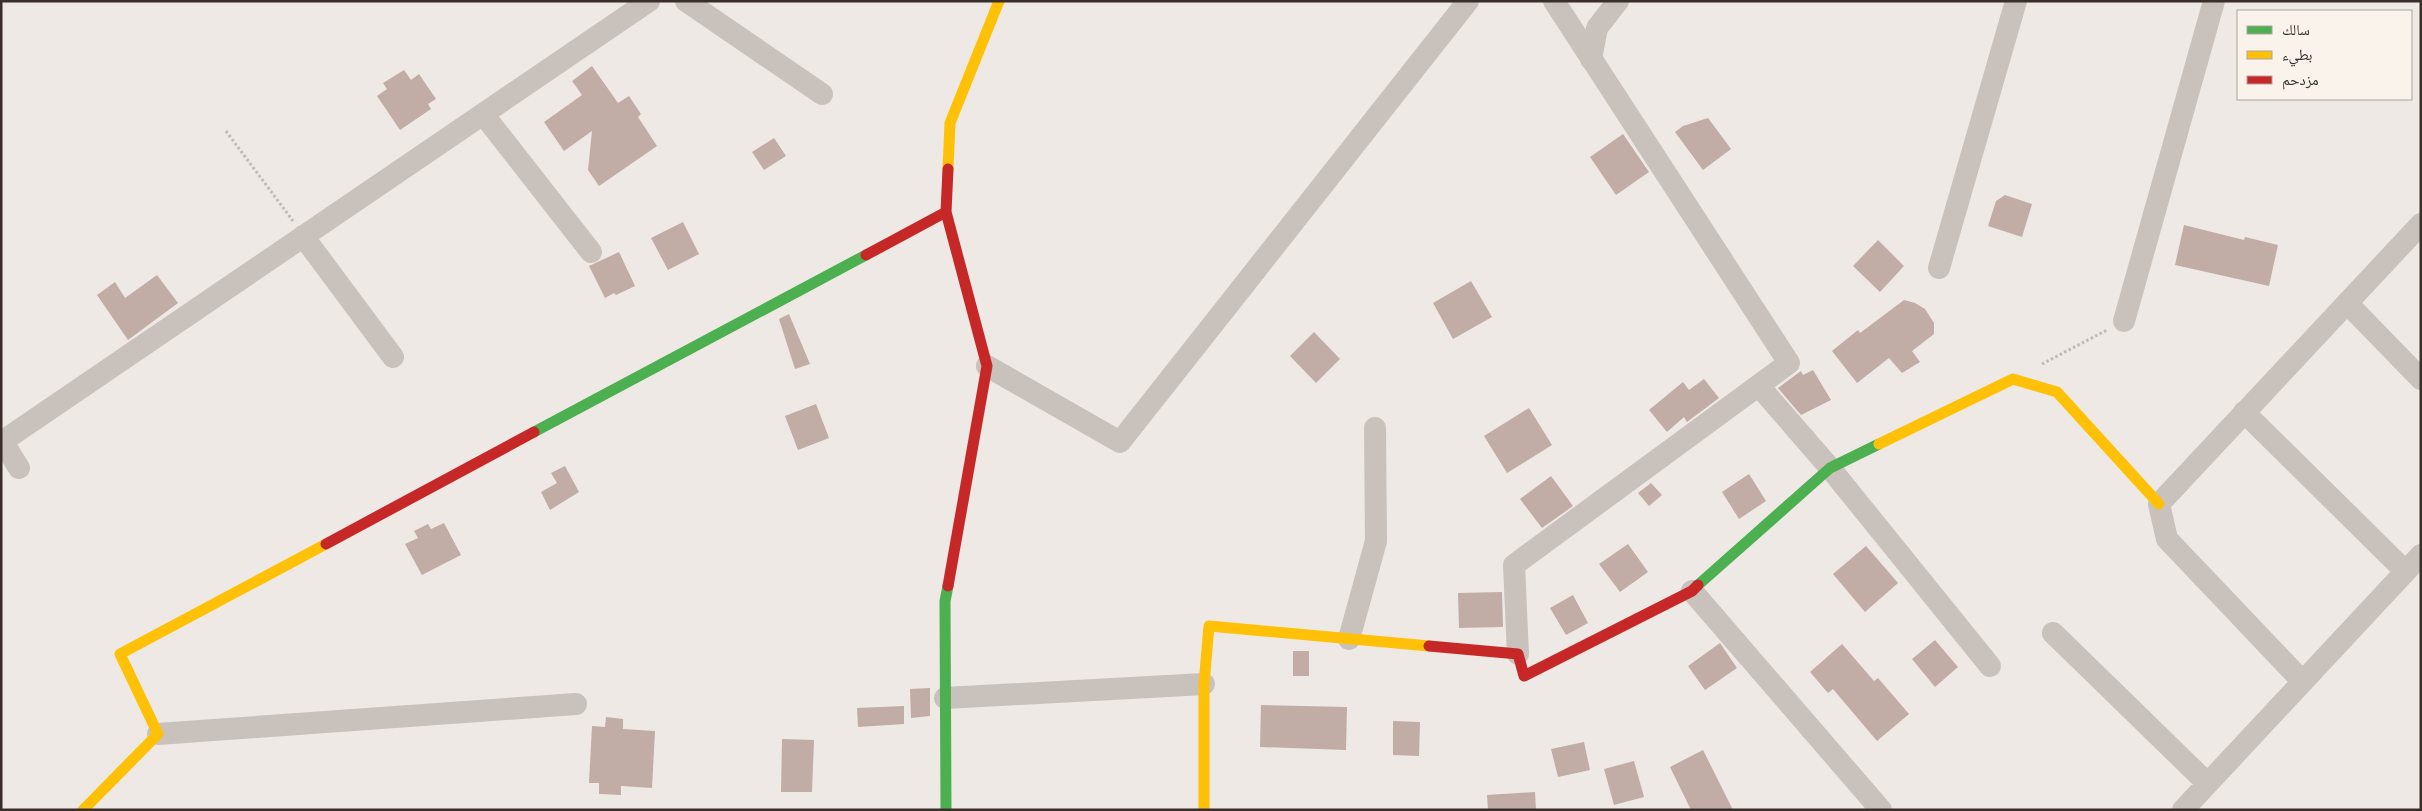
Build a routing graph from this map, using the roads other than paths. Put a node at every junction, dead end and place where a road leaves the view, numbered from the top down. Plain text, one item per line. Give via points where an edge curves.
1 (649, 1) edge
2 (686, 1) edge
3 (999, 1) edge
4 (1468, 1) edge
5 (1554, 1) edge
6 (1618, 1) edge
7 (2016, 1) edge
8 (2214, 1) edge
9 (1591, 59) junction
10 (822, 94) dead end
11 (483, 114) junction
12 (946, 212) junction
13 (2421, 224) edge
14 (304, 236) junction
15 (591, 252) dead end
16 (1939, 268) dead end
17 (2347, 303) junction
18 (2124, 321) road end
19 (393, 357) dead end
20 (987, 366) junction
21 (2421, 379) edge
22 (1759, 386) junction
23 (2244, 412) junction
24 (1375, 428) dead end
25 (2, 440) edge
26 (20, 468) dead end
27 (1830, 468) junction
28 (2159, 504) junction
29 (2421, 555) edge
30 (2405, 571) junction
31 (1692, 591) junction
32 (2053, 633) dead end
33 (1349, 639) junction
34 (1518, 654) junction
35 (1990, 666) dead end
36 (2302, 681) junction
37 (1204, 684) junction
38 (945, 698) junction
39 (576, 704) dead end
40 (158, 734) junction
41 (2208, 783) junction
42 (83, 810) edge
43 (946, 810) edge
44 (1204, 810) edge
45 (1881, 810) edge
46 (2183, 810) edge

1 - 11 street
2 - 10 street
3 - 12 street via 950,123
4 - 20 street via 1120,442
5 - 9 street
6 - 9 street via 1597,28
7 - 16 street
8 - 18 street
9 - 22 street via 1789,363
11 - 14 street
11 - 15 street
12 - 20 street
12 - 40 street via 120,654
13 - 17 street
14 - 19 street
14 - 25 street
17 - 21 street
17 - 23 street
20 - 38 street via 945,601
22 - 27 street
22 - 34 street via 1514,564
23 - 28 street
23 - 30 street
24 - 33 street via 1376,540
25 - 26 street
27 - 28 street via 2013,379 2057,392
27 - 31 street
27 - 35 street
28 - 36 street via 2167,539
29 - 30 street
30 - 36 street
31 - 34 street via 1524,676
31 - 45 street
32 - 41 street
33 - 34 street
33 - 37 street via 1209,626
36 - 41 street
37 - 38 street
37 - 44 street
38 - 43 street
39 - 40 street
40 - 42 street
41 - 46 street

